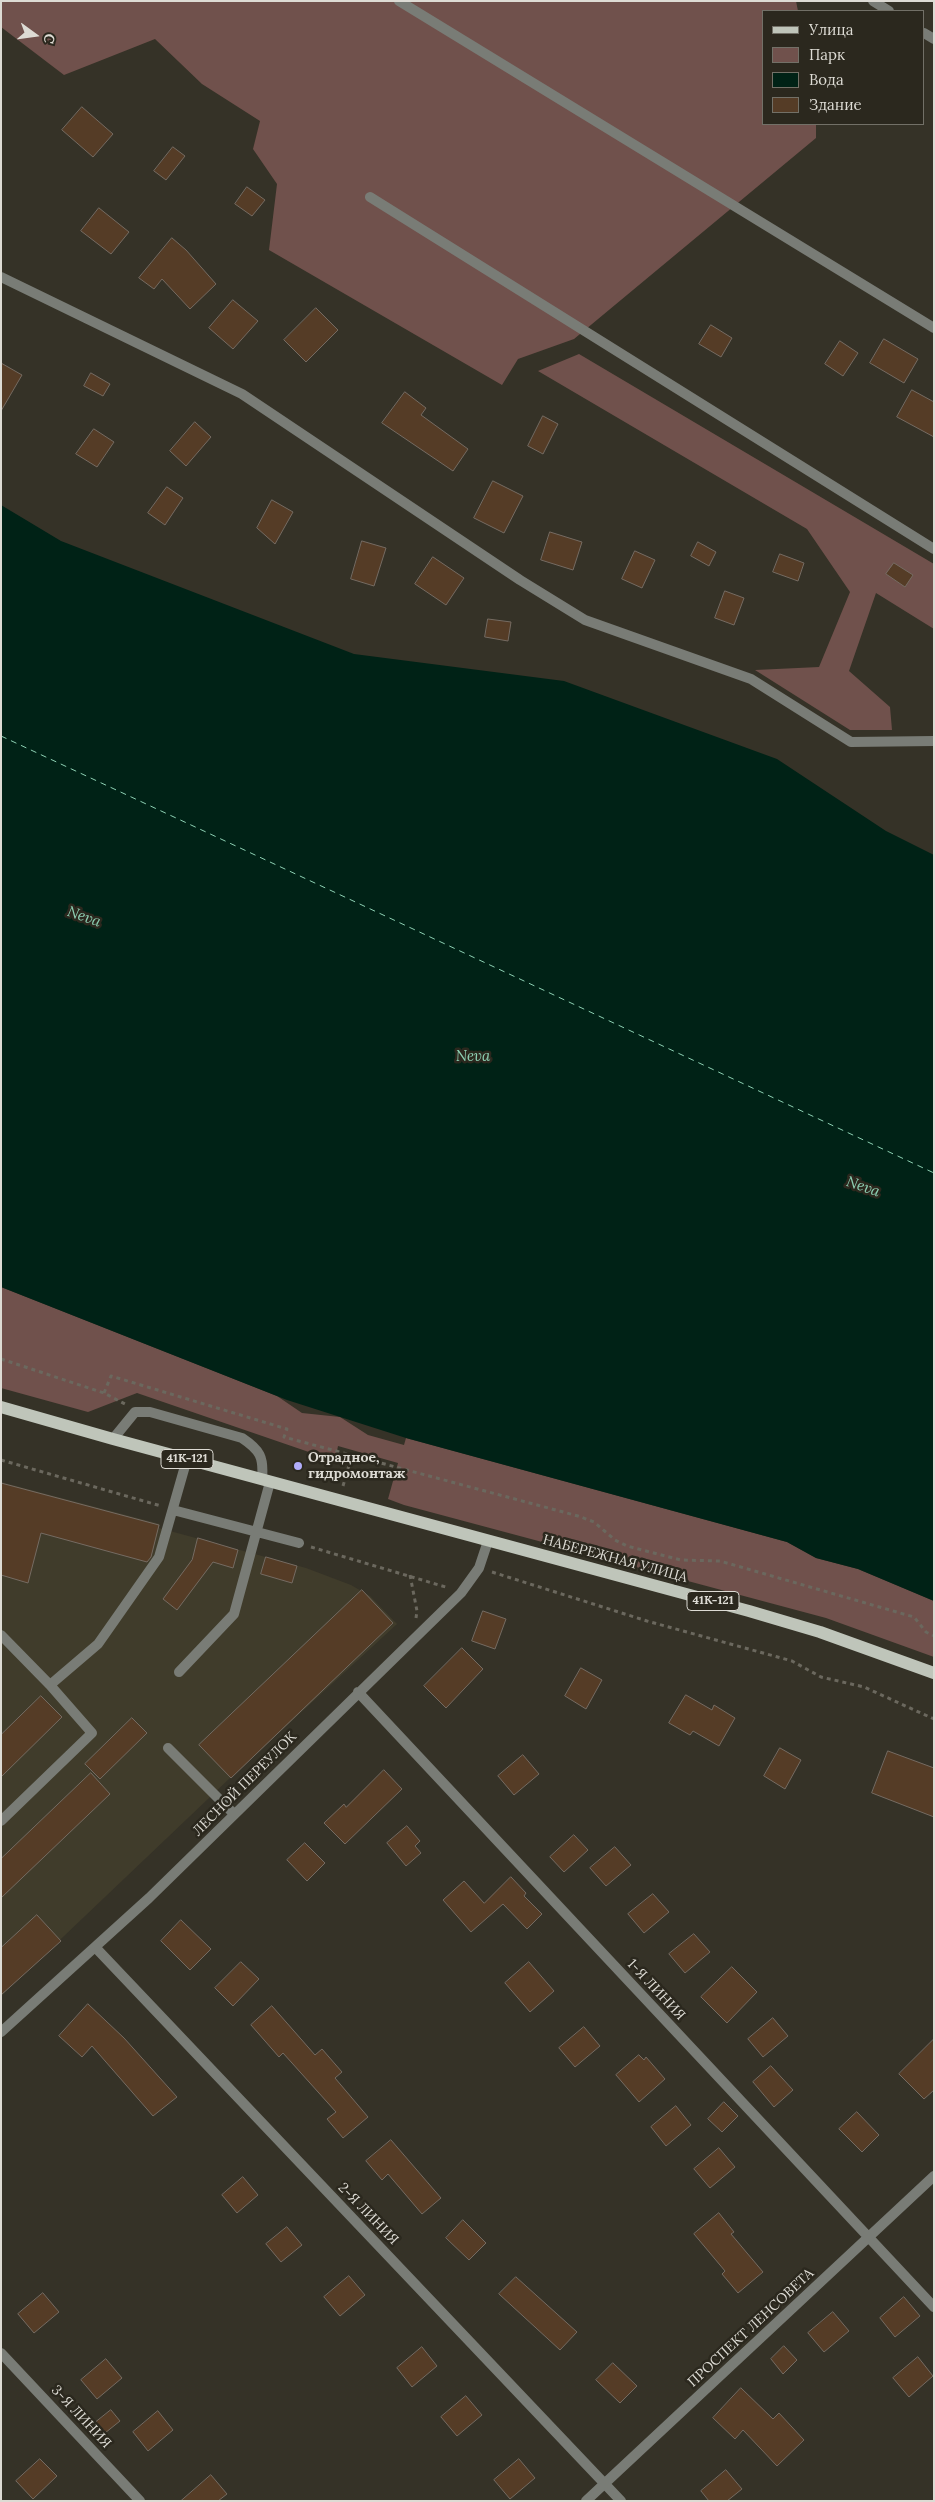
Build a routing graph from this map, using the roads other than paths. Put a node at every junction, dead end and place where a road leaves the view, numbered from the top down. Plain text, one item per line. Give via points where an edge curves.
1 (399, 1) edge
2 (872, 1) edge
3 (887, 10) edge
4 (370, 197) dead end
5 (1, 277) edge
6 (934, 328) edge
7 (934, 549) edge
8 (934, 740) edge
9 (1, 1407) edge
10 (113, 1440) junction
11 (187, 1459) junction
12 (266, 1480) junction
13 (174, 1510) junction
14 (258, 1532) junction
15 (488, 1541) junction
16 (299, 1543) road end
17 (1, 1635) edge
18 (179, 1672) dead end
19 (934, 1673) edge
20 (50, 1685) junction
21 (358, 1692) junction
22 (168, 1748) dead end
23 (234, 1814) junction
24 (1, 1821) edge
25 (95, 1947) junction
26 (1, 2032) edge
27 (934, 2176) edge
28 (868, 2237) junction
29 (934, 2307) edge
30 (1, 2353) edge
31 (605, 2483) junction
32 (140, 2501) edge
33 (586, 2501) edge
34 (621, 2501) edge

1 - 6 street
2 - 3 street
4 - 7 street
5 - 8 street via 242,394 584,620 751,679 851,742
9 - 10 main road, 41К-121
10 - 11 main road, 41К-121
10 - 12 street via 135,1412 150,1412 242,1438 253,1446 264,1462
11 - 12 main road, 41К-121
11 - 13 street
12 - 14 street
12 - 15 main road, 41К-121
13 - 14 street
13 - 20 street via 159,1557 98,1644
14 - 16 street
14 - 18 street via 234,1614
15 - 19 main road, НАБЕРЕЖНАЯ УЛИЦА / 41К-121 via 820,1632
15 - 21 street, ЛЕСНОЙ ПЕРЕУЛОК via 479,1568 461,1593
17 - 20 street
20 - 24 street via 92,1733
21 - 23 street, ЛЕСНОЙ ПЕРЕУЛОК
21 - 28 street, 1-Я ЛИНИЯ
22 - 23 street
23 - 25 street, ЛЕСНОЙ ПЕРЕУЛОК
25 - 26 street, ЛЕСНОЙ ПЕРЕУЛОК
25 - 31 street, 2-Я ЛИНИЯ
27 - 28 street, ПРОСПЕКТ ЛЕНСОВЕТА
28 - 29 street, 1-Я ЛИНИЯ
28 - 31 street, ПРОСПЕКТ ЛЕНСОВЕТА
30 - 32 street, 3-Я ЛИНИЯ
31 - 33 street, ПРОСПЕКТ ЛЕНСОВЕТА
31 - 34 street, 2-Я ЛИНИЯ

